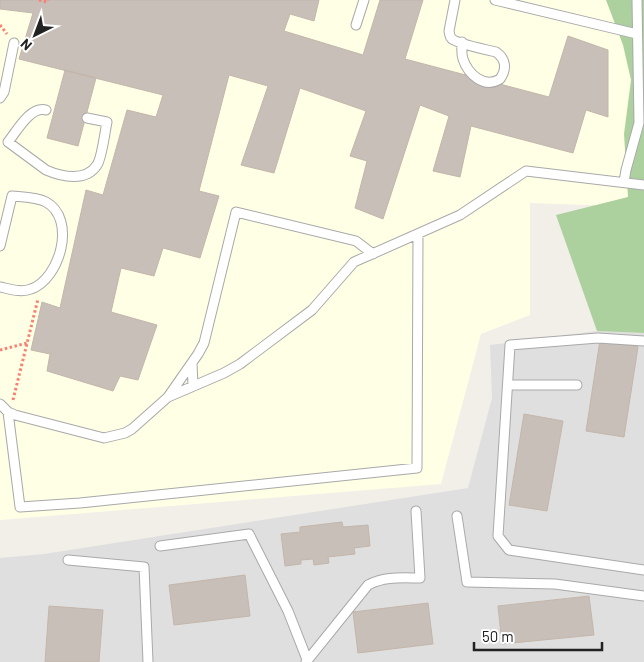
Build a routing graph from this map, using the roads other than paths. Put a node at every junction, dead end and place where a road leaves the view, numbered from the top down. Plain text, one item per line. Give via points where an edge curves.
1 (364, 0) edge
2 (455, 0) edge
3 (495, 0) edge
4 (637, 0) edge
5 (356, 24) dead end
6 (637, 34) junction
7 (462, 42) junction
8 (14, 43) dead end
9 (0, 98) edge
10 (46, 110) dead end
11 (87, 118) dead end
12 (4, 140) edge
13 (624, 182) junction
14 (644, 184) edge
15 (418, 234) junction
16 (0, 246) edge
17 (373, 254) junction
18 (0, 287) edge
19 (644, 341) edge
20 (192, 363) junction
21 (509, 385) junction
22 (577, 385) dead end
23 (193, 386) junction
24 (168, 397) junction
25 (0, 404) edge
26 (8, 412) junction
27 (416, 510) dead end
28 (457, 516) dead end
29 (160, 546) dead end
30 (68, 560) dead end
31 (644, 570) edge
32 (644, 596) edge
33 (148, 662) edge
34 (307, 662) edge

1 - 5 lane
2 - 7 lane via 449,34
3 - 6 lane
4 - 6 lane
6 - 13 lane via 639,123
7 - 7 lane via 463,60 472,74 484,82 500,79 505,70 500,55
8 - 9 lane
10 - 12 lane via 34,111
11 - 12 lane via 107,122 98,164 87,174 71,177 46,170
13 - 14 lane
13 - 15 lane via 526,171 460,215
15 - 17 lane
15 - 26 lane via 417,468 20,507
16 - 18 lane via 12,196 46,202 56,211 61,224 62,244 49,275 34,288 20,291
17 - 20 lane via 356,241 236,212 204,343
17 - 23 lane via 350,266 312,310 240,364
19 - 21 lane via 598,338 510,346
20 - 23 lane
20 - 24 lane
21 - 22 lane
21 - 31 lane via 498,536 509,550
23 - 24 lane
24 - 26 lane via 132,429 111,438
25 - 26 lane
27 - 34 lane via 420,578 387,578 368,584
28 - 32 lane via 467,582 555,584
29 - 34 lane via 249,534 288,611
30 - 33 lane via 144,568

